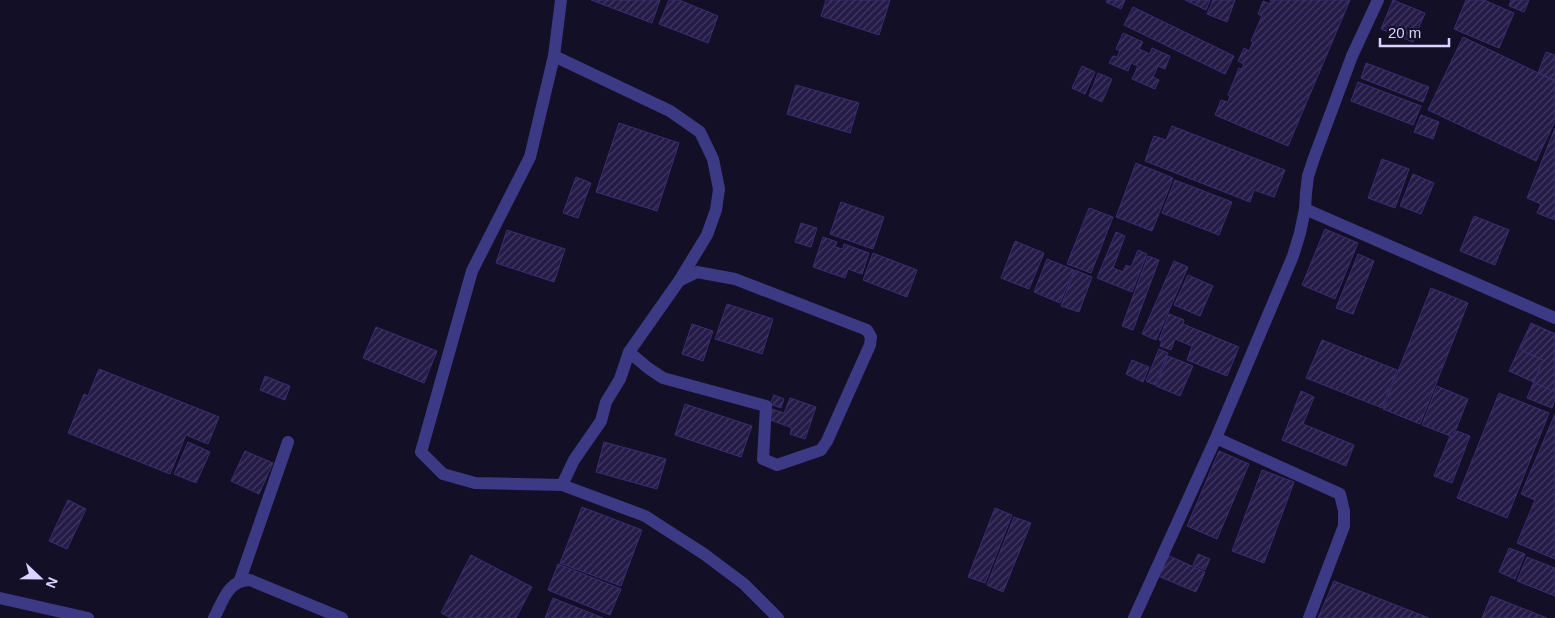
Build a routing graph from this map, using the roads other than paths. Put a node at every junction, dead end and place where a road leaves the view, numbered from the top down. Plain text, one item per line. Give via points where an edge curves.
1 (561, 0) edge
2 (1378, 0) edge
3 (554, 56) junction
4 (1305, 209) junction
5 (678, 281) junction
6 (1555, 318) edge
7 (629, 352) junction
8 (1216, 438) junction
9 (288, 442) dead end
10 (562, 485) junction
11 (240, 580) junction
12 (0, 598) edge
13 (88, 618) edge
14 (214, 618) edge
15 (342, 618) edge
16 (778, 618) edge
17 (1134, 618) edge
18 (1309, 618) edge

1 - 3 street
2 - 4 street via 1352,56 1314,158 1308,176
3 - 5 street via 670,112 700,132 713,159 719,189 716,210 707,235
3 - 10 street via 530,157 472,270 421,452 443,474 475,483
4 - 6 street
4 - 8 street via 1293,256
5 - 7 street
5 - 7 street via 697,272 735,279 868,330 870,345 821,450 778,465 763,458 766,406 664,378
7 - 10 street via 620,379 606,402 601,421 574,460
8 - 17 street
8 - 18 street via 1340,494 1344,526
9 - 11 street
10 - 16 street via 645,516 744,584
11 - 14 street via 228,590
11 - 15 street via 250,580
12 - 13 street

